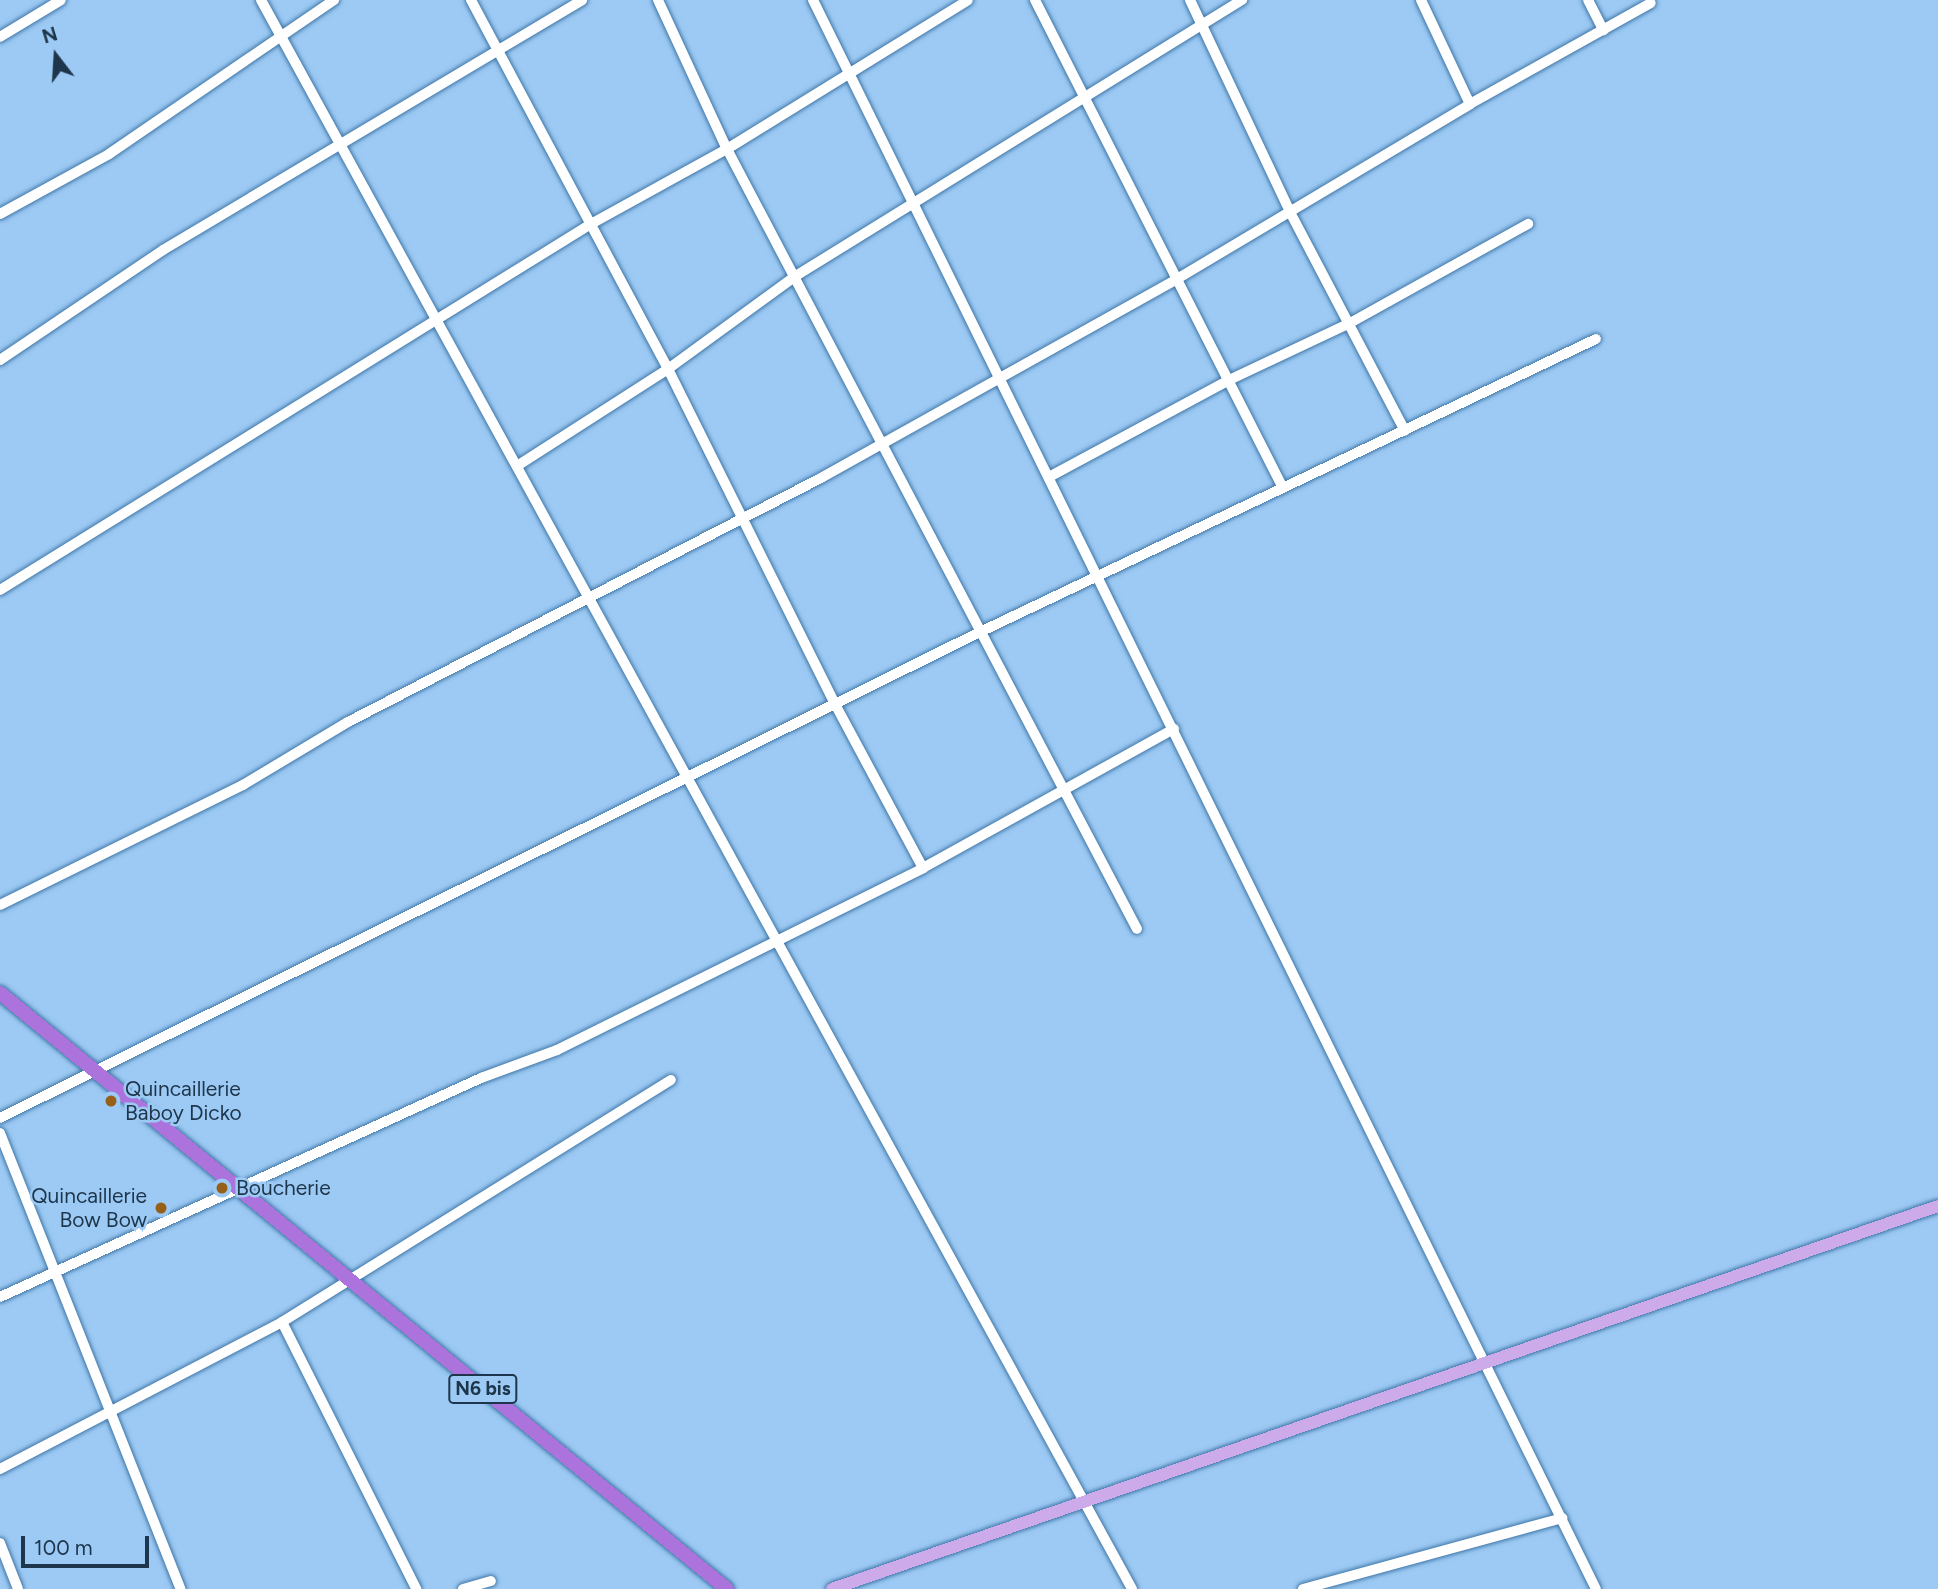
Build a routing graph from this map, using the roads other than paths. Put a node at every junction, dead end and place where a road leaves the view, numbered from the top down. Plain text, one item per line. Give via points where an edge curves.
1 (61, 0) edge
2 (261, 0) edge
3 (334, 0) edge
4 (471, 0) edge
5 (582, 0) edge
6 (658, 0) edge
7 (813, 0) edge
8 (968, 0) edge
9 (1035, 0) edge
10 (1190, 0) edge
11 (1242, 0) edge
12 (1421, 0) edge
13 (1587, 0) edge
14 (1651, 3) dead end
15 (1203, 26) junction
16 (1603, 30) junction
17 (281, 36) junction
18 (0, 37) edge
19 (499, 48) junction
20 (848, 71) junction
21 (1082, 97) junction
22 (1470, 104) junction
23 (342, 145) junction
24 (727, 149) junction
25 (915, 205) junction
26 (1290, 212) junction
27 (0, 214) edge
28 (591, 224) junction
29 (1528, 224) dead end
30 (794, 277) junction
31 (1177, 279) junction
32 (438, 321) junction
33 (1350, 323) junction
34 (1596, 339) dead end
35 (0, 360) edge
36 (667, 369) junction
37 (1000, 378) junction
38 (1227, 381) junction
39 (1405, 431) junction
40 (880, 444) junction
41 (517, 466) junction
42 (1049, 477) junction
43 (1283, 488) junction
44 (741, 519) junction
45 (1098, 575) junction
46 (0, 590) edge
47 (589, 598) junction
48 (980, 632) junction
49 (835, 704) junction
50 (1174, 729) junction
51 (686, 778) junction
52 (1067, 791) junction
53 (923, 868) junction
54 (0, 905) edge
55 (1137, 929) dead end
56 (778, 941) junction
57 (0, 993) edge
58 (95, 1070) junction
59 (671, 1080) dead end
60 (0, 1118) edge
61 (0, 1133) edge
62 (240, 1188) junction
63 (1938, 1206) edge
64 (54, 1272) junction
65 (351, 1280) junction
66 (0, 1297) edge
67 (282, 1322) junction
68 (1488, 1361) junction
69 (110, 1412) junction
70 (0, 1469) edge
71 (1087, 1502) junction
72 (1562, 1518) junction
73 (0, 1542) edge
74 (491, 1581) dead end
75 (18, 1589) edge
76 (180, 1589) edge
77 (416, 1589) edge
78 (463, 1589) edge
79 (727, 1589) edge
80 (832, 1589) edge
81 (1132, 1589) edge
82 (1303, 1589) edge
83 (1596, 1589) edge

1 - 18 street
2 - 17 street
3 - 17 street
4 - 19 street
5 - 19 street
6 - 24 street
7 - 20 street
8 - 20 street
9 - 21 street
10 - 15 street
11 - 15 street
12 - 22 street
13 - 16 street
14 - 16 street
15 - 21 street
15 - 26 street
16 - 22 street
17 - 23 street
17 - 27 street via 109,154
19 - 23 street
19 - 28 street
20 - 24 street
20 - 25 street
21 - 25 street
21 - 31 street
22 - 26 street
23 - 32 street
23 - 35 street via 163,250
24 - 28 street
24 - 30 street
25 - 30 street
25 - 37 street
26 - 31 street
26 - 33 street
28 - 32 street
28 - 36 street
29 - 33 street
30 - 36 street
30 - 40 street
31 - 37 street
31 - 38 street
32 - 41 street
32 - 46 street
33 - 38 street
33 - 39 street
34 - 39 street
36 - 41 street
36 - 44 street
37 - 40 street
37 - 42 street
38 - 42 street
38 - 43 street
39 - 43 street
40 - 44 street
40 - 48 street
41 - 47 street
42 - 45 street
43 - 45 street
44 - 47 street
44 - 49 street
45 - 48 street
45 - 50 street
47 - 51 street
47 - 54 street via 348,722 243,785
48 - 49 street
48 - 52 street
49 - 51 street
49 - 53 street
50 - 52 street
50 - 68 street
51 - 56 street
51 - 58 street
52 - 53 street
52 - 55 street
53 - 56 street
56 - 62 street via 627,1011 556,1050 481,1078
56 - 71 street
57 - 58 highway, N6 bis
58 - 60 street
58 - 62 highway, N6 bis
59 - 65 street
61 - 64 street
62 - 64 street
62 - 65 highway, N6 bis
63 - 68 main road
64 - 66 street
64 - 69 street
65 - 67 street
65 - 79 highway, N6 bis
67 - 69 street
67 - 77 street
68 - 71 main road
68 - 72 street
69 - 70 street
69 - 76 street
71 - 80 main road
71 - 81 street
72 - 82 street
72 - 83 street
73 - 75 street
74 - 78 street

